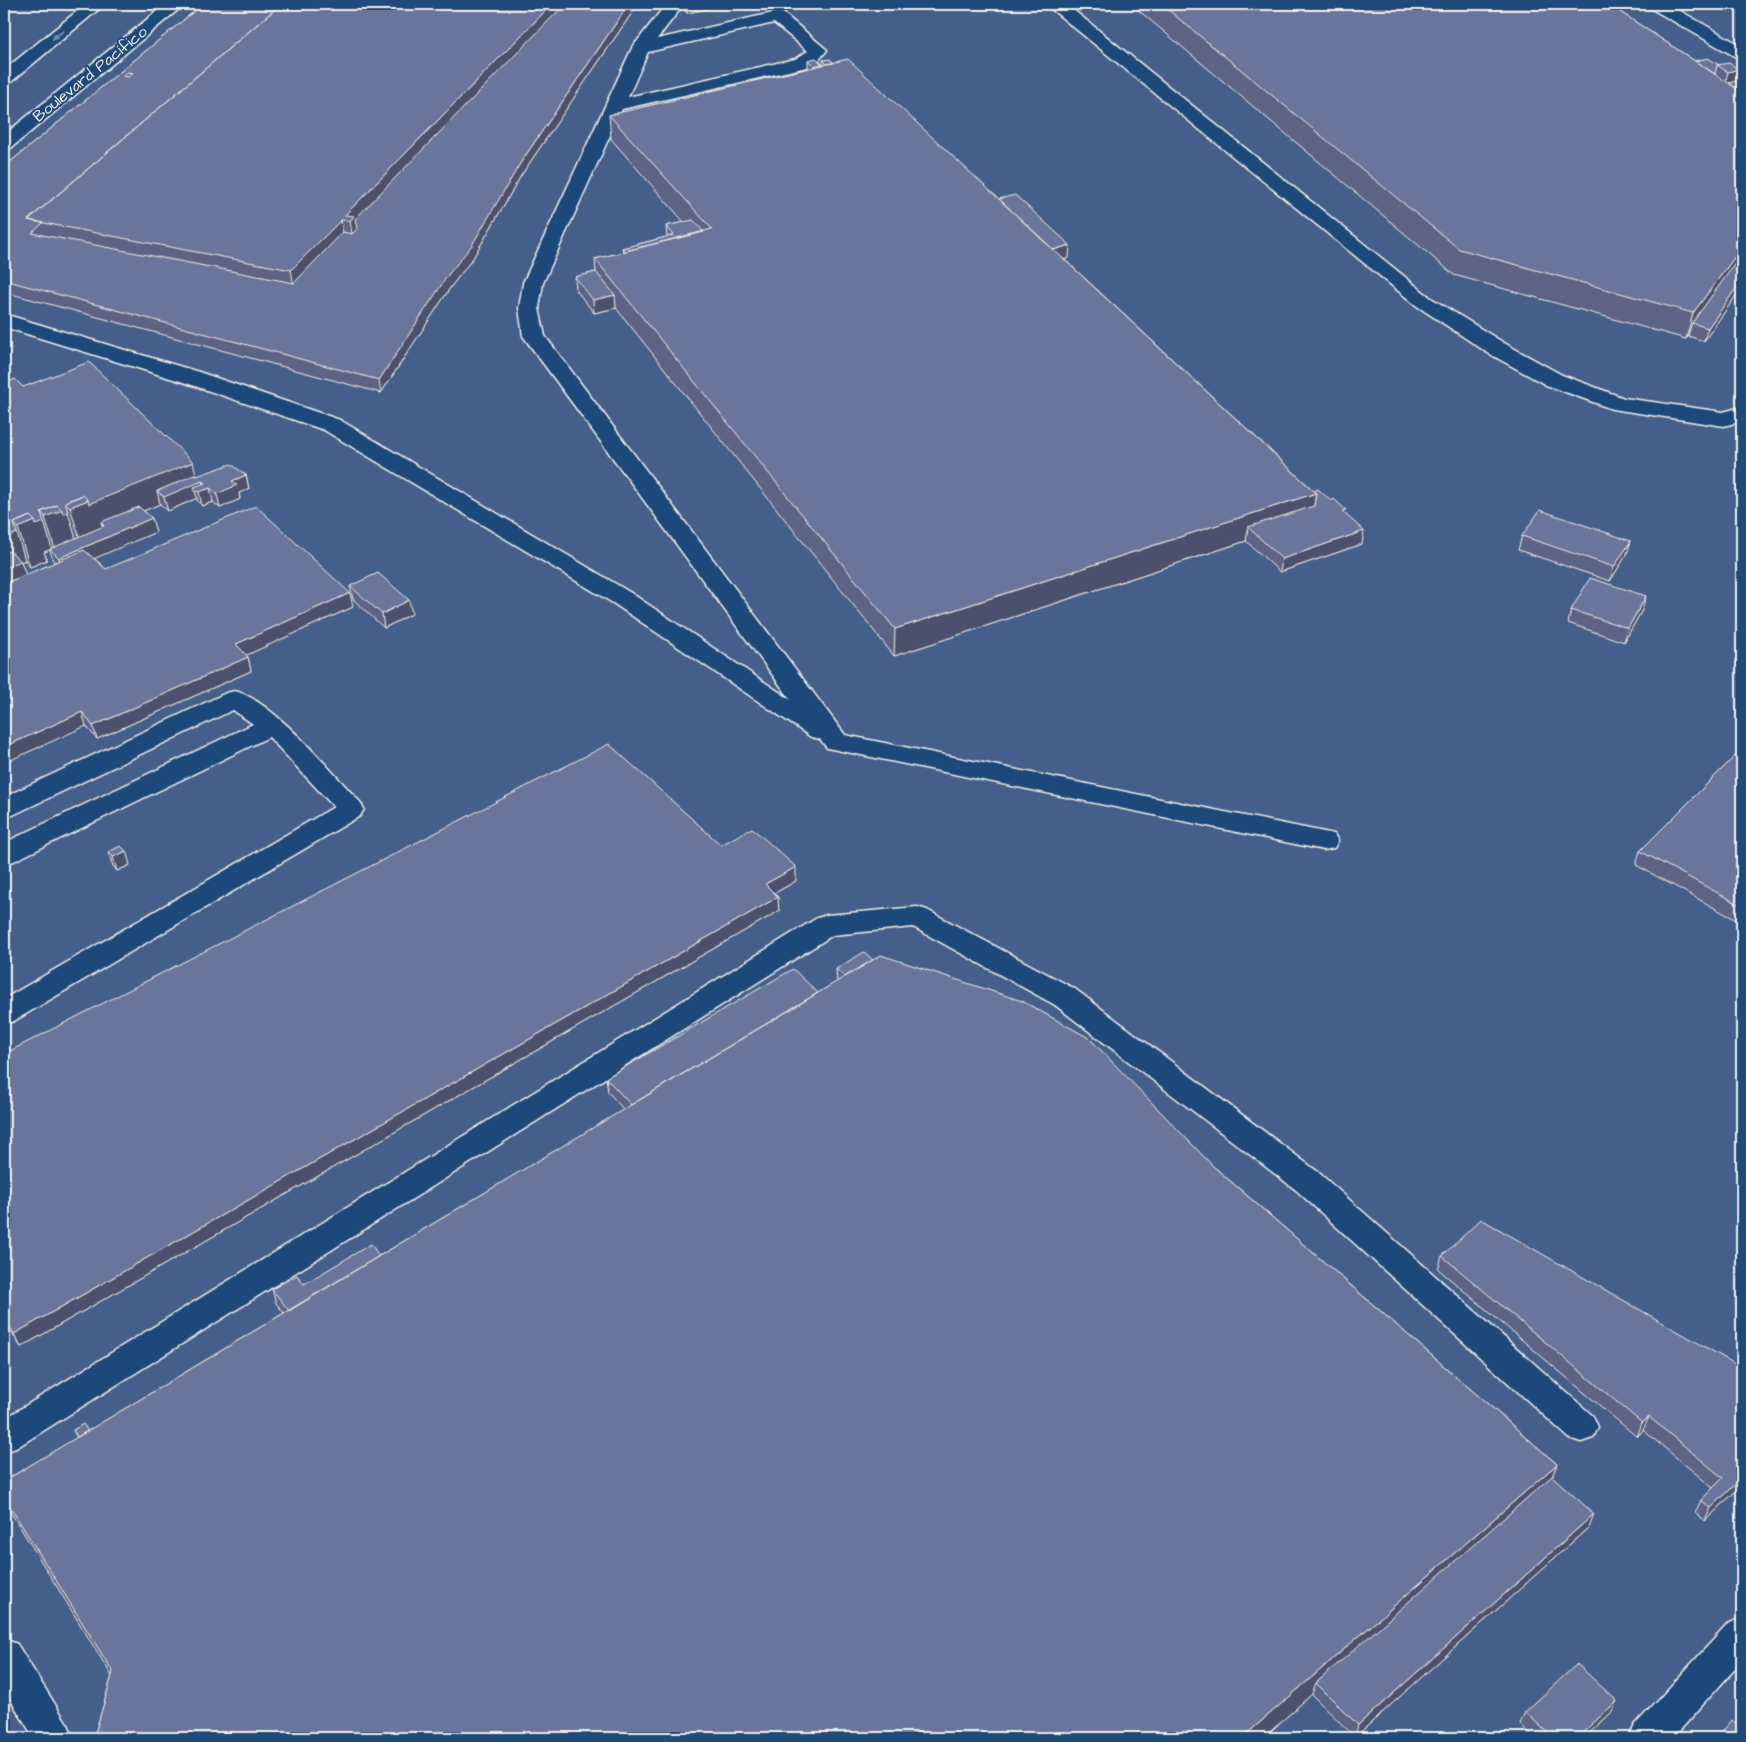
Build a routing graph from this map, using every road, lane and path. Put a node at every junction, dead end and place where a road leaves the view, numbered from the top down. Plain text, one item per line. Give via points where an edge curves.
1 (96, 4) edge
2 (176, 4) edge
3 (675, 4) edge
4 (758, 4) edge
5 (1056, 4) edge
6 (1656, 4) edge
7 (777, 17) junction
8 (642, 48) junction
9 (1742, 53) edge
10 (4, 79) edge
11 (616, 105) junction
12 (4, 144) edge
13 (4, 320) edge
14 (1742, 414) edge
15 (272, 725) junction
16 (836, 742) junction
17 (4, 808) edge
18 (1324, 841) dead end
19 (4, 854) edge
20 (4, 1013) edge
21 (1581, 1427) dead end
22 (4, 1437) edge
23 (1742, 1635) edge
24 (4, 1656) edge
25 (55, 1738) edge
26 (1648, 1738) edge

1 -> 10 main road
2 - 12 main road, Boulevard Pacífico
3 - 8 main road
4 - 7 main road
5 - 14 main road via 1424,302 1496,348 1554,380 1620,404 1724,418
6 - 9 main road
7 - 8 main road
7 - 11 main road via 818,50 812,57 801,63
8 - 11 main road
11 - 16 main road via 533,283 529,308 534,336
13 - 16 main road via 191,377 332,426 622,598
15 - 17 main road via 235,699
15 - 19 main road
15 - 20 main road via 350,809
16 - 18 main road
21 - 22 main road via 1307,1181 1066,997 917,917 827,925
23 - 26 main road
24 - 25 main road

